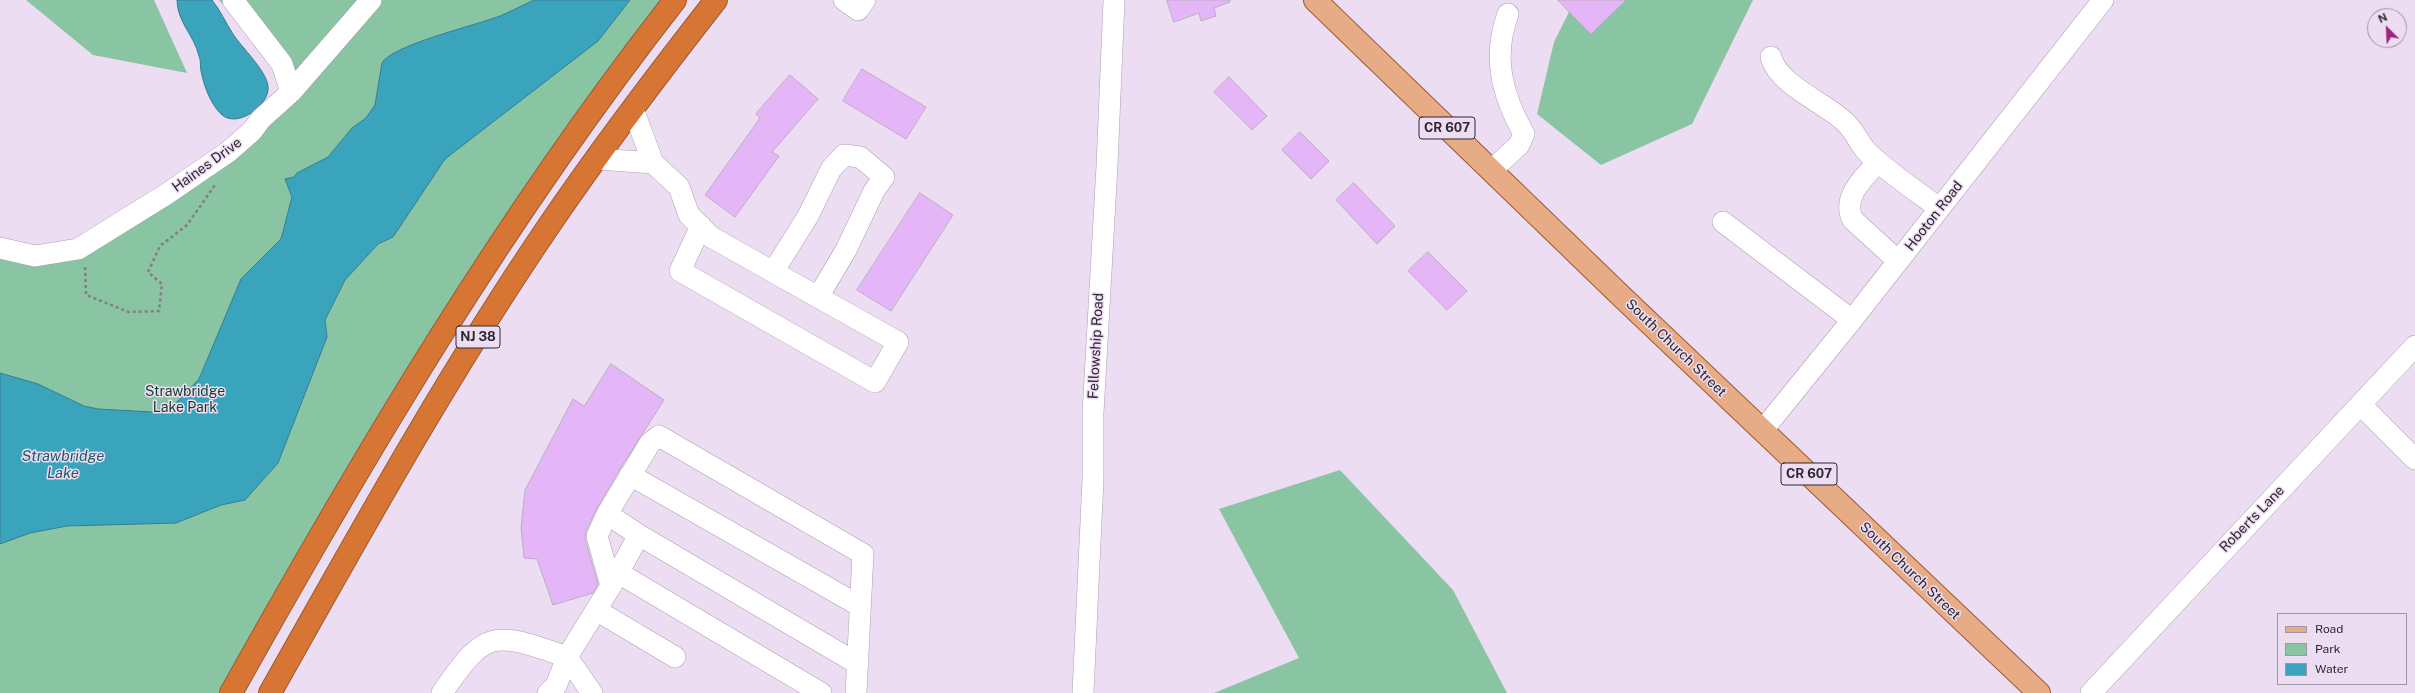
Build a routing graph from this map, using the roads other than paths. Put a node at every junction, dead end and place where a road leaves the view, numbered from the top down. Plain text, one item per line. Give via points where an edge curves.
1 (233, 0) edge
2 (371, 0) edge
3 (675, 0) edge
4 (716, 0) edge
5 (844, 0) edge
6 (865, 0) edge
7 (1114, 0) edge
8 (1315, 0) edge
9 (2103, 0) edge
10 (1508, 14) dead end
11 (1771, 57) dead end
12 (288, 95) junction
13 (633, 109) junction
14 (598, 159) junction
15 (1878, 162) junction
16 (653, 163) junction
17 (1492, 170) junction
18 (1939, 208) junction
19 (1723, 222) dead end
20 (701, 226) junction
21 (0, 248) edge
22 (1898, 261) junction
23 (773, 272) junction
24 (818, 297) junction
25 (1852, 320) junction
26 (2415, 346) edge
27 (2361, 405) junction
28 (1763, 430) junction
29 (2415, 459) edge
30 (630, 475) junction
31 (607, 514) junction
32 (640, 535) junction
33 (614, 579) junction
34 (860, 606) junction
35 (596, 610) junction
36 (567, 656) junction
37 (675, 657) dead end
38 (858, 664) junction
39 (273, 692) edge
40 (232, 693) edge
41 (442, 693) edge
42 (548, 693) edge
43 (592, 693) edge
44 (821, 693) edge
45 (856, 693) edge
46 (1083, 693) edge
47 (2039, 693) edge
48 (2091, 693) edge

1 - 12 street via 282,64
2 - 12 street, Haines Drive
3 - 40 highway, NJ 38 via 537,188 455,312 360,466
4 - 13 highway, NJ 38
5 - 6 street via 858,10
7 - 46 street, Fellowship Road via 1108,166 1093,413 1093,478
8 - 17 main road, South Church Street / CR 607
9 - 18 street, Hooton Road
10 - 17 street via 1501,34 1499,60 1513,115 1524,134 1519,145
11 - 15 street via 1774,68 1845,121 1858,136 1867,153
12 - 21 street, Haines Drive via 228,152 78,249 35,256
13 - 14 highway, NJ 38
13 - 16 street
14 - 16 street
14 - 39 highway, NJ 38 via 512,282 410,446
15 - 18 street
15 - 22 street via 1850,199 1849,213 1853,220
16 - 20 street via 679,187 689,215
17 - 28 main road, South Church Street / CR 607
18 - 22 street, Hooton Road
19 - 25 street
20 - 23 street via 711,237
20 - 24 street via 680,271 875,382 898,342
22 - 25 street, Hooton Road
23 - 24 street
23 - 24 street via 808,216 832,169 844,155 860,158 884,177
25 - 28 street, Hooton Road
26 - 27 street, Roberts Lane
27 - 29 street
27 - 48 street, Roberts Lane
28 - 47 main road, South Church Street / CR 607
30 - 31 street
30 - 34 street
30 - 34 street via 650,442 659,436 863,554
31 - 32 street
31 - 33 street via 597,536
32 - 33 street
32 - 38 street
33 - 35 street
33 - 44 street
34 - 38 street
35 - 36 street
35 - 37 street
36 - 41 street via 512,639 488,642 463,662
36 - 42 street via 556,686
36 - 43 street
38 - 45 street

